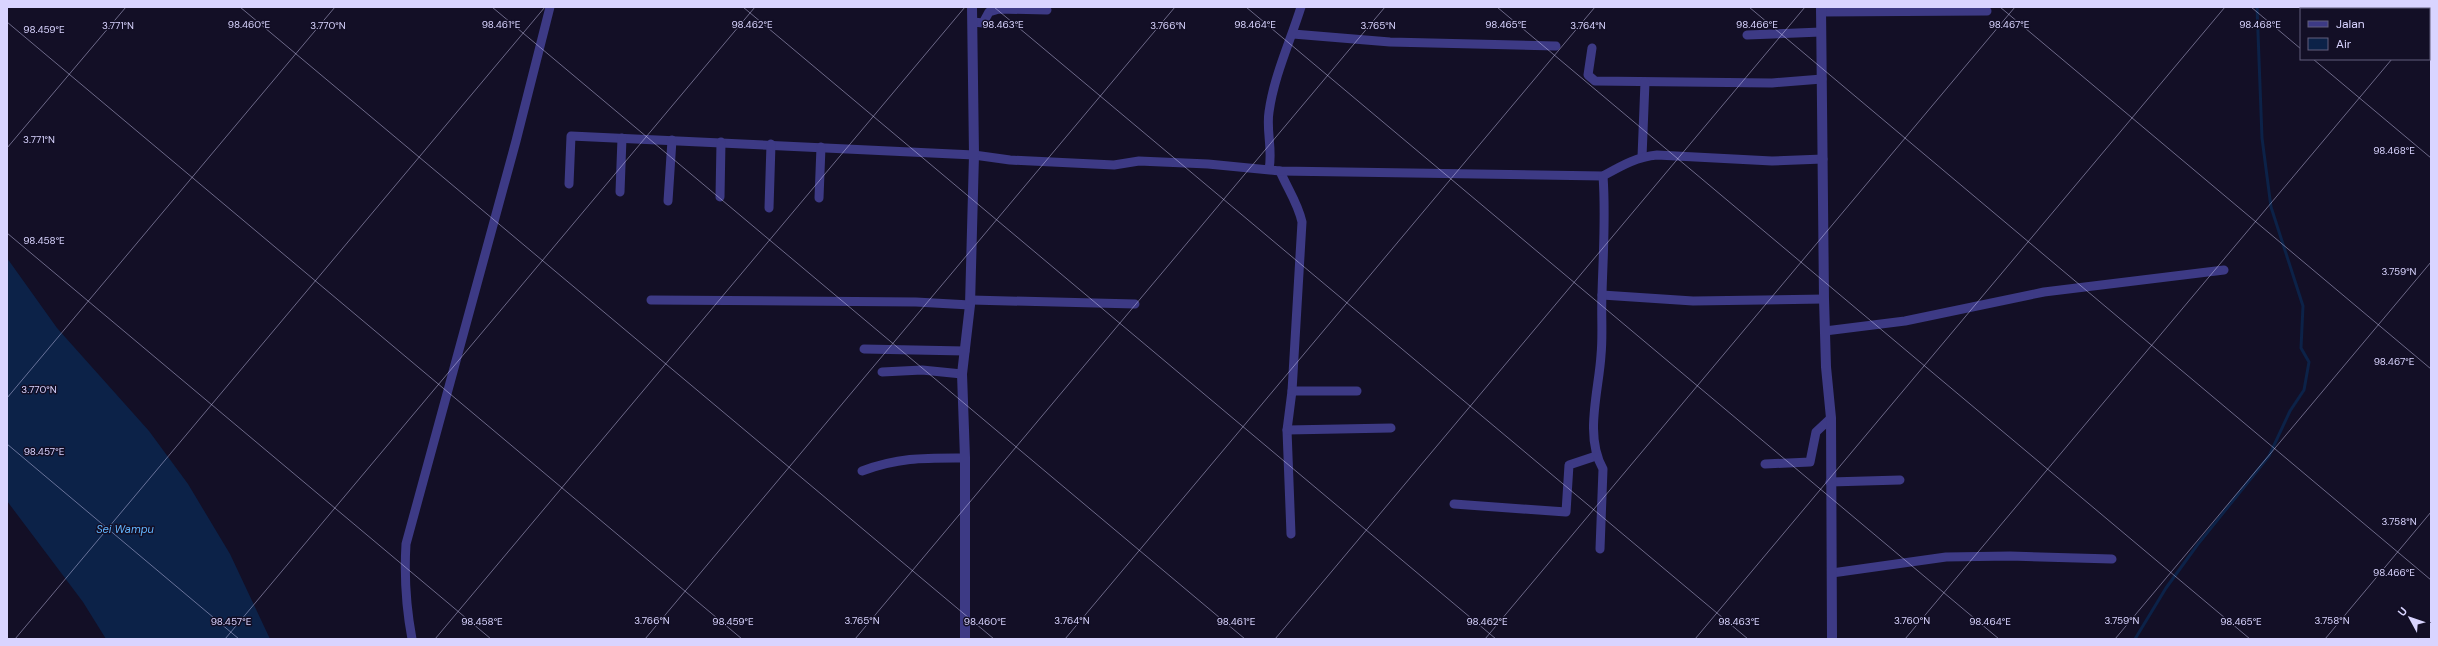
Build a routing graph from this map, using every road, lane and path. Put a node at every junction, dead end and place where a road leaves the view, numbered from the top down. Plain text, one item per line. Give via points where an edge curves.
1 (550, 7) edge
2 (972, 7) edge
3 (1301, 7) edge
4 (1047, 10) dead end
5 (1821, 10) edge
6 (1987, 11) dead end
7 (973, 22) junction
8 (1821, 32) junction
9 (1293, 34) junction
10 (1746, 35) dead end
11 (1556, 46) dead end
12 (1592, 48) dead end
13 (1822, 79) junction
14 (1645, 82) junction
15 (622, 138) junction
16 (672, 140) junction
17 (721, 142) junction
18 (770, 144) junction
19 (821, 147) junction
20 (974, 155) junction
21 (1642, 157) junction
22 (1823, 159) junction
23 (1269, 169) junction
24 (1280, 171) junction
25 (1604, 176) junction
26 (569, 184) dead end
27 (620, 192) dead end
28 (720, 196) dead end
29 (819, 198) dead end
30 (668, 200) dead end
31 (769, 208) dead end
32 (2224, 270) dead end
33 (1602, 295) junction
34 (1824, 299) junction
35 (651, 300) dead end
36 (971, 302) junction
37 (1135, 304) dead end
38 (1825, 331) junction
39 (864, 349) dead end
40 (965, 351) junction
41 (882, 372) dead end
42 (962, 374) junction
43 (1292, 391) junction
44 (1357, 392) dead end
45 (1831, 418) junction
46 (1391, 428) dead end
47 (1287, 430) junction
48 (1596, 456) junction
49 (965, 458) junction
50 (1765, 464) dead end
51 (862, 471) dead end
52 (1900, 480) dead end
53 (1830, 482) junction
54 (1454, 504) dead end
55 (1291, 534) dead end
56 (1600, 549) dead end
57 (2112, 559) dead end
58 (1832, 573) junction
59 (412, 639) edge
60 (965, 639) edge
61 (1832, 639) edge

1 - 59 street via 406,544 404,576
2 - 7 street
3 - 9 street
4 - 7 street via 992,10 984,23
5 - 6 street
5 - 8 street
7 - 20 street
8 - 10 street
8 - 13 street
9 - 11 street via 1398,42
9 - 23 street via 1272,91 1268,128 1271,159
12 - 14 street via 1588,71 1590,79
13 - 14 street via 1772,83
13 - 22 street
14 - 21 street
15 - 16 street
15 - 26 street via 571,136
15 - 27 street
16 - 17 street
16 - 30 street
17 - 18 street
17 - 28 street
18 - 19 street
18 - 31 street
19 - 20 street
19 - 29 street
20 - 23 street via 1010,160 1114,165 1147,161
20 - 36 street
21 - 22 street via 1657,155 1772,161
21 - 25 street
22 - 34 street
23 - 24 street
24 - 25 street
24 - 43 street via 1292,197 1298,203 1302,222
25 - 33 street
32 - 38 street via 2044,292 1905,321
33 - 34 street via 1693,301
33 - 48 street via 1601,356 1594,414
34 - 38 street
35 - 36 street
36 - 37 street
36 - 40 street
38 - 45 street
39 - 40 street
40 - 42 street
41 - 42 street via 922,370
42 - 49 street
43 - 44 street
43 - 47 street
45 - 50 street via 1816,432 1810,462
45 - 53 street
46 - 47 street
47 - 55 street
48 - 54 street via 1569,465 1566,512
48 - 56 street via 1602,468
49 - 51 street via 906,458
49 - 60 street
52 - 53 street
53 - 58 street
57 - 58 street via 1946,557
58 - 61 street

